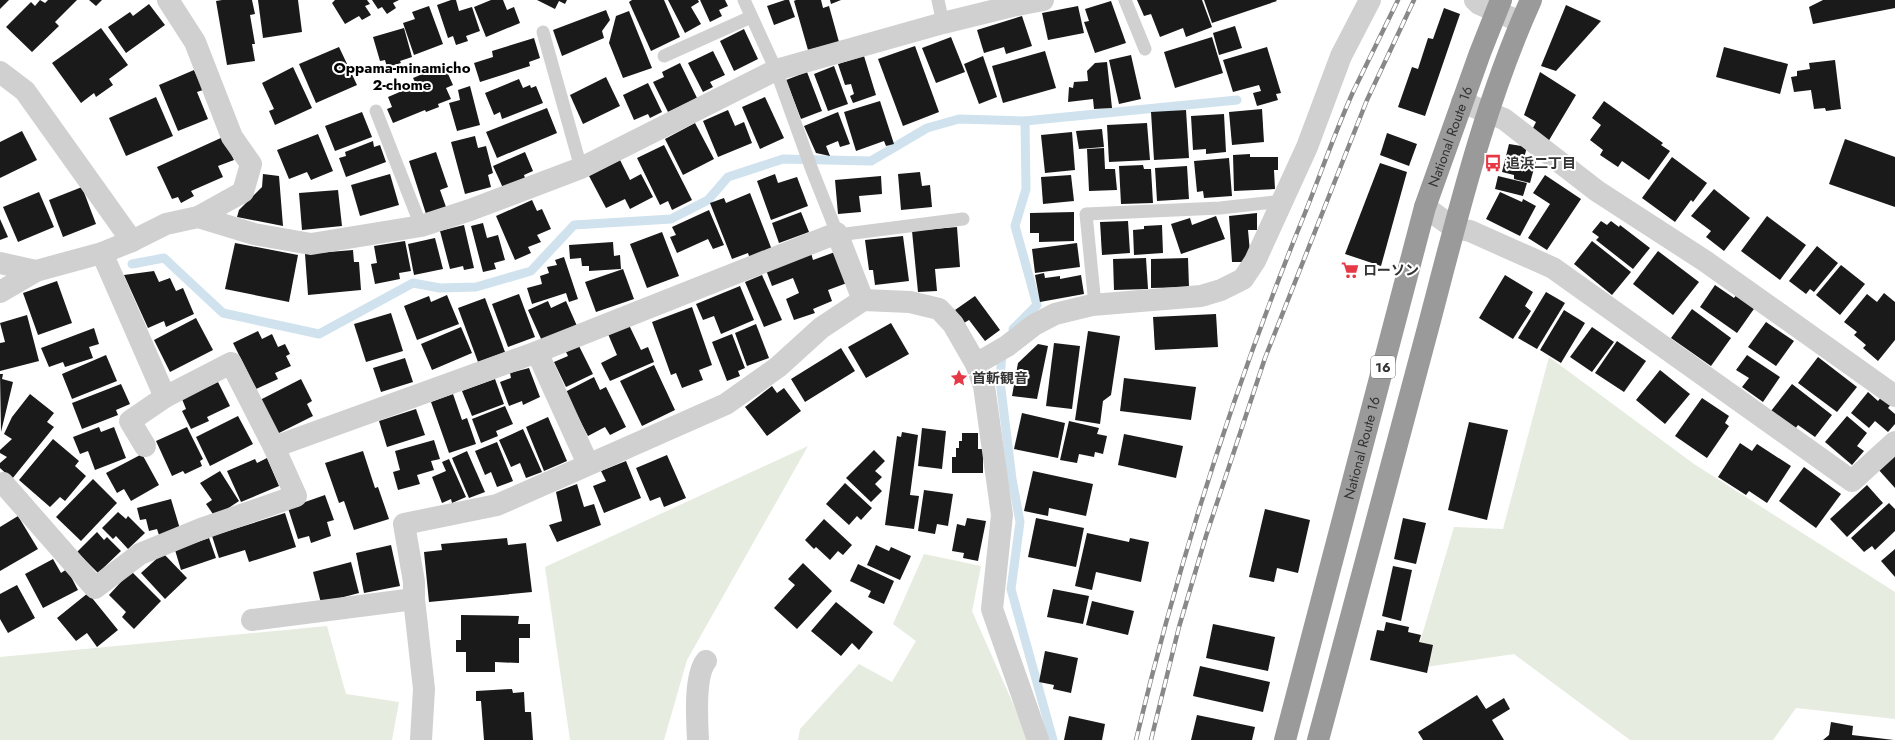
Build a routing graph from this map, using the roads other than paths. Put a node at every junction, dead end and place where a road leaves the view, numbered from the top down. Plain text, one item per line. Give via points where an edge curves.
1 (168, 0) edge
2 (744, 0) edge
3 (938, 0) edge
4 (1043, 0) edge
5 (1125, 0) edge
6 (1370, 0) edge
7 (1475, 0) edge
8 (1531, 0) edge
9 (1498, 6) edge
10 (751, 17) junction
11 (1521, 22) junction
12 (943, 23) junction
13 (543, 32) dead end
14 (1145, 49) dead end
15 (664, 56) dead end
16 (776, 70) junction
17 (0, 72) edge
18 (1462, 102) junction
19 (376, 111) dead end
20 (1488, 112) junction
21 (581, 168) junction
22 (1283, 201) junction
23 (1425, 207) junction
24 (198, 217) junction
25 (963, 219) dead end
26 (421, 226) junction
27 (1454, 228) junction
28 (838, 234) junction
29 (132, 241) junction
30 (102, 253) junction
31 (0, 263) edge
32 (36, 271) junction
33 (0, 292) edge
34 (863, 300) junction
35 (1095, 305) junction
36 (537, 352) junction
37 (976, 364) junction
38 (1895, 396) edge
39 (165, 397) junction
40 (1895, 442) edge
41 (145, 446) dead end
42 (274, 447) junction
43 (588, 464) junction
44 (3, 483) dead end
45 (414, 599) junction
46 (252, 620) dead end
47 (706, 661) dead end
48 (421, 740) edge
49 (698, 740) edge
50 (1038, 740) edge
51 (1285, 740) edge
52 (1318, 740) edge

1 - 24 street via 195,42 232,137 251,164 243,192
2 - 10 lane
3 - 12 lane
4 - 12 street
5 - 14 lane
6 - 22 street via 1341,56 1307,147
7 - 9 street via 1479,4
8 - 11 highway, National Route 16 / 16
9 - 11 street
9 - 18 highway, National Route 16 / 16
10 - 15 lane
10 - 16 lane
11 - 20 highway, National Route 16 / 16
12 - 16 street
13 - 21 lane
16 - 21 street
16 - 28 lane
17 - 29 street via 24,91
18 - 20 street
18 - 23 highway, National Route 16 / 16
19 - 26 lane
20 - 27 highway, National Route 16 / 16
20 - 38 street via 1504,119 1597,191 1705,261
21 - 26 street
22 - 35 street via 1255,261 1243,279 1201,296
22 - 35 lane via 1220,208 1086,214
23 - 27 street
23 - 51 highway, National Route 16 / 16
24 - 26 street via 254,234 311,244
24 - 29 street via 166,224
25 - 28 lane
27 - 40 street via 1470,230 1552,268 1852,481
27 - 52 highway, National Route 16 / 16
28 - 34 street
28 - 36 street
29 - 30 street
30 - 32 street
30 - 39 street
31 - 32 street
32 - 33 street
34 - 37 street via 910,302 939,309 953,324
34 - 43 street via 821,328 778,367 726,404
35 - 37 street via 1055,314
36 - 42 street
36 - 43 street
37 - 50 street via 984,386 1002,515 992,609
39 - 41 street via 130,421
39 - 42 street via 231,363
42 - 44 street via 296,496 201,529 140,554 95,588
43 - 45 street via 497,505 404,524 414,582
45 - 46 street
45 - 48 street via 424,689
47 - 49 street via 702,666 697,698

